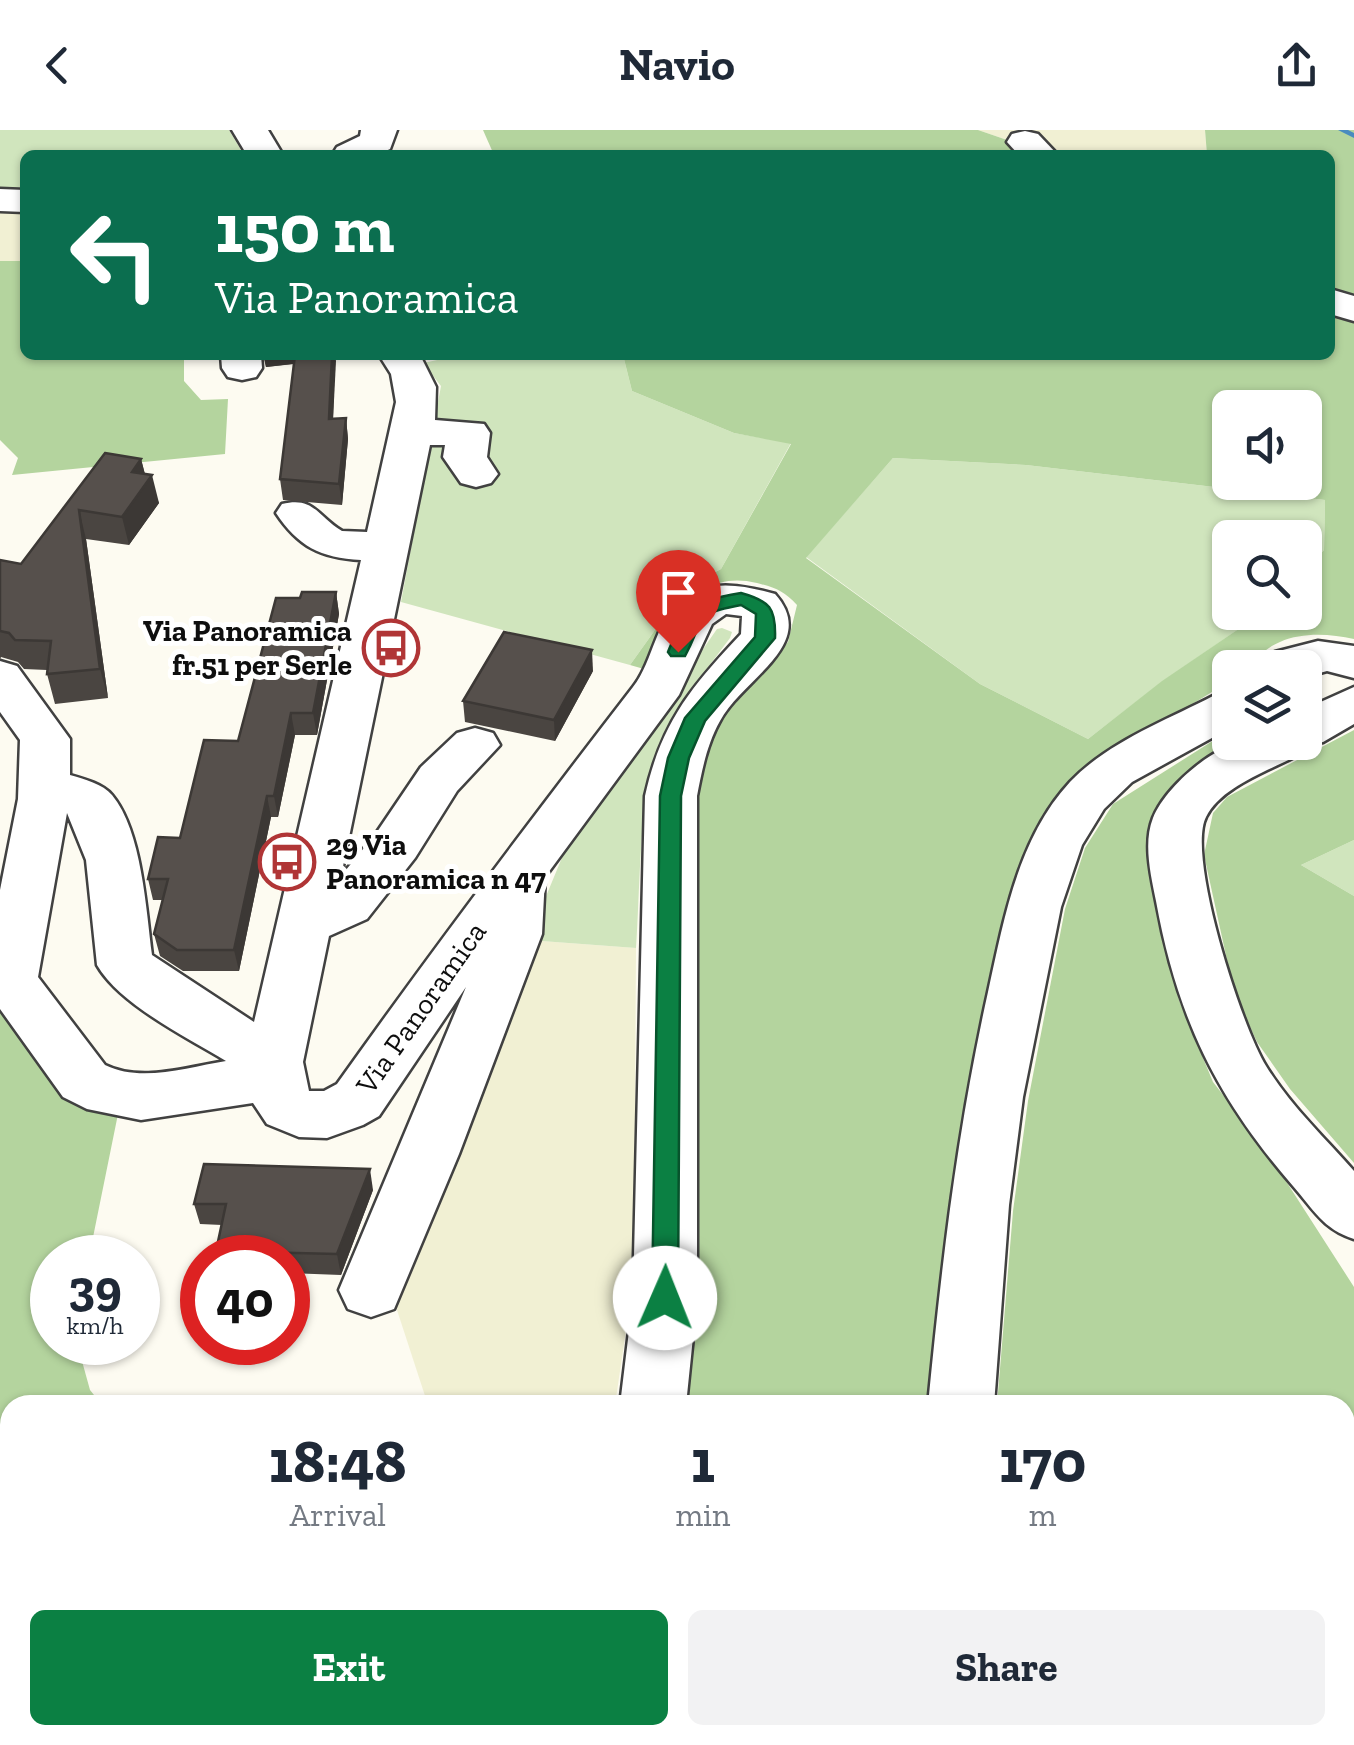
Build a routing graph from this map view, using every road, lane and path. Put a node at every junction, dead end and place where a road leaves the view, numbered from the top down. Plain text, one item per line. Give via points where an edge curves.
1 (380, 130) edge
2 (360, 150) edge
3 (417, 360) edge
4 (411, 432) junction
5 (476, 474) dead end
6 (298, 514) dead end
7 (386, 546) junction
8 (1322, 662) edge
9 (1353, 670) edge
10 (0, 676) edge
11 (1322, 709) edge
12 (1212, 717) edge
13 (476, 745) dead end
14 (1250, 760) edge
15 (44, 799) junction
16 (518, 873) junction
17 (304, 924) junction
18 (5, 976) edge
19 (274, 1069) junction
20 (1354, 1214) edge
21 (371, 1290) dead end
22 (653, 1395) edge
23 (962, 1395) edge

1 - 2 street via 377,141
3 - 4 street
4 - 5 street via 469,433 465,457
4 - 7 street
6 - 7 street via 318,539
7 - 17 street
8 - 9 street
9 - 11 street
10 - 15 street via 46,739
12 - 23 street via 1114,770 1086,797 1056,843 1034,907 994,1098
13 - 17 street via 439,778 348,904
14 - 20 street via 1191,799 1177,823 1174,853 1205,995 1244,1082
15 - 18 street
15 - 19 street via 70,793 92,804 114,860 126,965
16 - 19 street, Via Panoramica via 358,1100 317,1117 298,1114 276,1094
16 - 21 street via 515,934
16 - 22 street, Via Panoramica via 662,684 691,617 722,600 758,604 766,614 765,638 696,718 671,796 665,1298
17 - 19 street
18 - 19 street via 84,1081 108,1092 141,1097

